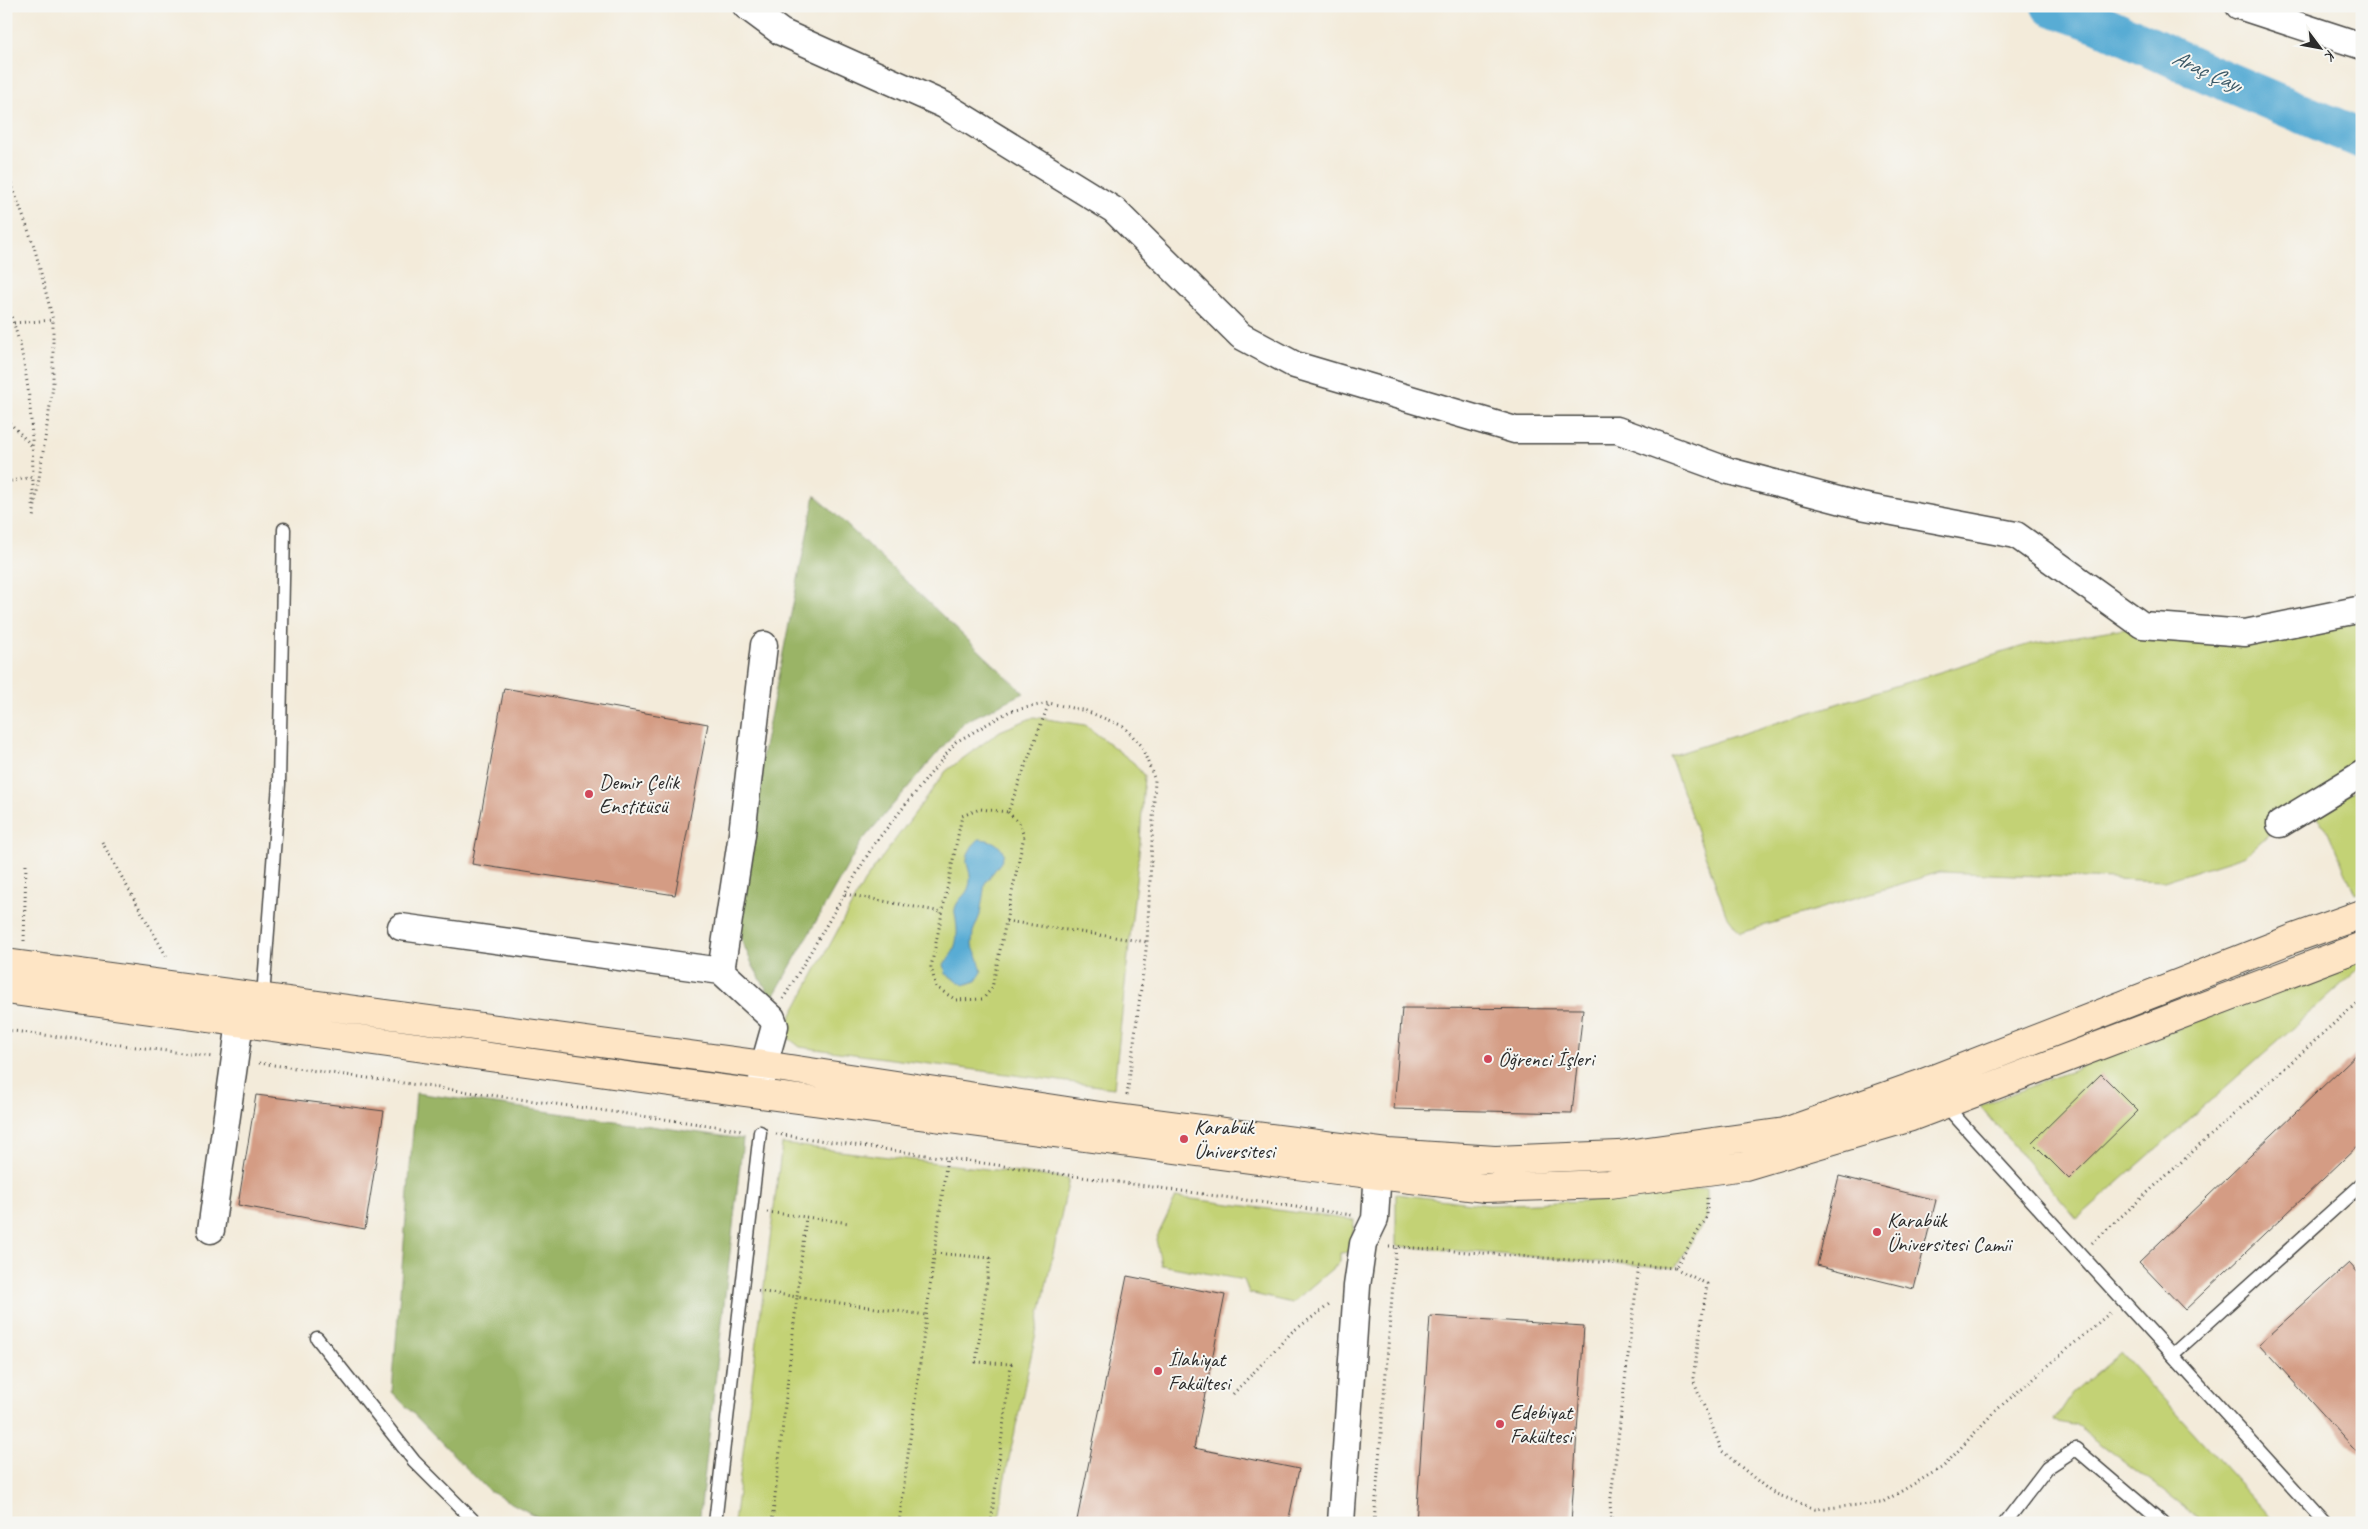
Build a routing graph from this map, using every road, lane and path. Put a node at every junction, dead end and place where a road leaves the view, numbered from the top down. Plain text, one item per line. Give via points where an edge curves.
1 (746, 6) edge
2 (2239, 6) edge
3 (2362, 46) edge
4 (6, 169) edge
5 (6, 303) edge
6 (53, 320) junction
7 (14, 322) junction
8 (6, 419) edge
9 (33, 448) junction
10 (33, 477) junction
11 (6, 482) edge
12 (284, 529) dead end
13 (2362, 609) edge
14 (764, 646) dead end
15 (1049, 703) junction
16 (2362, 774) edge
17 (1008, 812) junction
18 (2280, 824) dead end
19 (102, 842) dead end
20 (26, 864) dead end
21 (845, 894) junction
22 (942, 912) junction
23 (2362, 914) edge
24 (1006, 921) junction
25 (401, 927) dead end
26 (1147, 942) junction
27 (2362, 946) edge
28 (15, 955) edge
29 (172, 968) dead end
30 (721, 971) junction
31 (6, 990) edge
32 (263, 997) junction
33 (2362, 998) edge
34 (772, 1018) junction
35 (240, 1022) junction
36 (6, 1030) edge
37 (235, 1060) junction
38 (764, 1065) junction
39 (760, 1093) junction
40 (1120, 1098) dead end
41 (1946, 1103) junction
42 (760, 1132) junction
43 (947, 1158) junction
44 (1378, 1163) junction
45 (2362, 1184) edge
46 (1707, 1188) dead end
47 (751, 1210) junction
48 (806, 1218) junction
49 (1375, 1219) junction
50 (849, 1223) dead end
51 (211, 1230) dead end
52 (1363, 1244) junction
53 (1396, 1246) junction
54 (935, 1253) junction
55 (2081, 1254) junction
56 (1639, 1265) junction
57 (1675, 1268) junction
58 (1357, 1286) junction
59 (742, 1289) junction
60 (797, 1296) junction
61 (2124, 1301) junction
62 (926, 1315) junction
63 (317, 1338) dead end
64 (2172, 1355) junction
65 (1232, 1394) dead end
66 (476, 1523) edge
67 (715, 1523) edge
68 (772, 1523) edge
69 (899, 1523) edge
70 (991, 1523) edge
71 (1341, 1523) edge
72 (1374, 1523) edge
73 (1612, 1523) edge
74 (2005, 1523) edge
75 (2164, 1523) edge
76 (2325, 1523) edge

1 - 13 street via 782,32 944,106 1114,210 1241,336 1295,365 1515,430 1617,430 1729,471 1861,506 2016,535 2142,625 2245,633
2 - 3 street
4 - 6 path via 34,246
5 - 7 path
6 - 7 path
6 - 10 path via 53,386 33,518
7 - 9 path via 28,382
8 - 9 path
9 - 10 path
10 - 11 path
12 - 32 lane via 279,784
14 - 30 street via 742,834
15 - 17 path
15 - 21 path via 1010,711 956,742 874,844
15 - 26 path via 1086,711 1123,726 1141,745 1155,780
16 - 18 street
17 - 22 path via 980,809 962,816
17 - 24 path via 1019,823 1024,836
19 - 29 path
20 - 28 path
21 - 22 path
21 - 34 path
22 - 24 path via 931,968 936,987 956,1000 984,999 992,988
23 - 44 main road via 2292,938 1918,1085 1785,1132 1620,1156
24 - 26 path
25 - 30 street
26 - 40 path via 1126,1099
27 - 41 main road
28 - 32 main road
30 - 34 street
31 - 35 main road
32 - 38 main road
33 - 55 path
34 - 38 street via 775,1026
35 - 37 street
35 - 39 main road
36 - 37 path
37 - 42 path
37 - 51 street
38 - 39 street
38 - 44 main road via 1100,1116
39 - 44 main road
41 - 44 main road via 1745,1166 1609,1184 1485,1188
41 - 55 lane
42 - 43 path
42 - 47 lane
43 - 49 path
43 - 54 path
44 - 49 street
45 - 64 lane
46 - 57 path via 1707,1217
47 - 48 path
47 - 59 lane
48 - 50 path
48 - 60 path
49 - 52 street
52 - 53 path
52 - 58 street
53 - 56 path
53 - 72 path
54 - 62 path
54 - 70 path via 990,1258 976,1362 1011,1364
55 - 61 lane
56 - 57 path
56 - 73 path via 1610,1505
57 - 61 path via 1707,1284 1693,1379 1722,1451 1771,1492 1815,1508 1881,1503 1943,1467 2001,1405
58 - 65 path via 1292,1332
58 - 71 street
59 - 60 path
59 - 67 lane
60 - 62 path
60 - 68 path
61 - 64 lane
62 - 69 path
63 - 66 lane via 414,1461
64 - 76 lane
74 - 75 lane via 2047,1468 2076,1449

